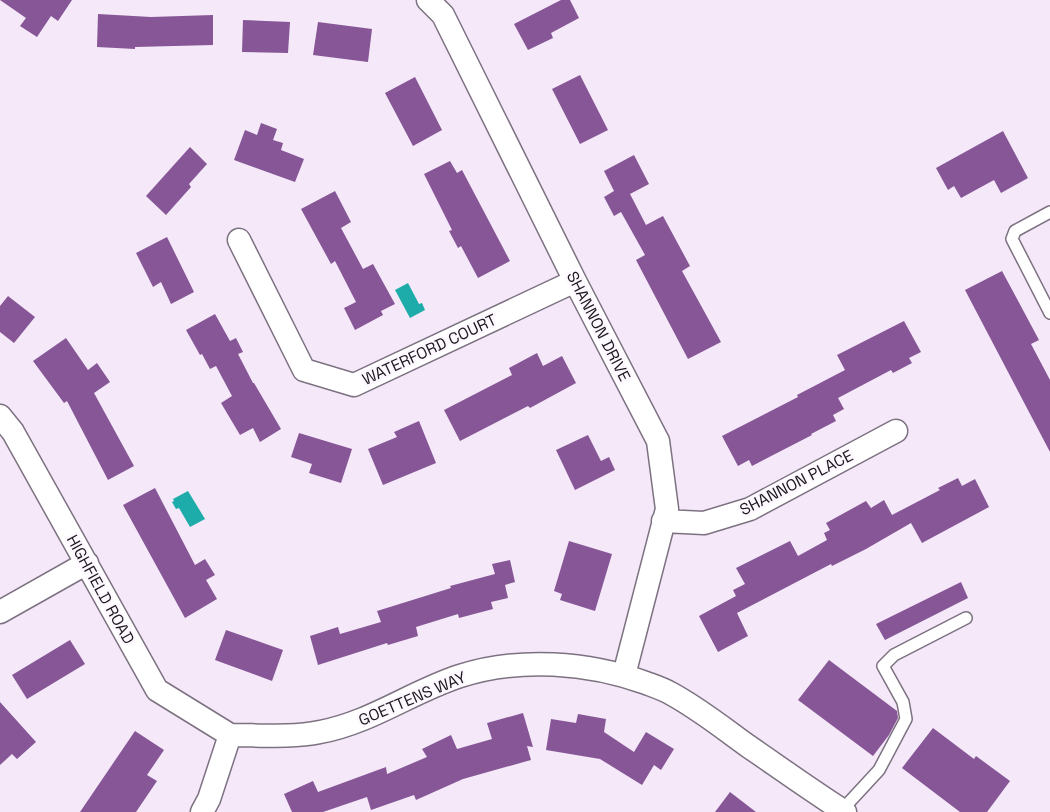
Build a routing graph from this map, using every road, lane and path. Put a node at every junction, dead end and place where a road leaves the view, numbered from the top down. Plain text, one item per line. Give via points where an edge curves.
1 (442, 5) edge
2 (1050, 212) edge
3 (239, 240) dead end
4 (575, 282) junction
5 (1050, 313) edge
6 (0, 416) edge
7 (896, 431) dead end
8 (663, 521) junction
9 (87, 562) junction
10 (0, 612) edge
11 (966, 618) dead end
12 (624, 675) junction
13 (230, 735) junction
14 (835, 809) edge
15 (202, 812) edge

1 - 4 street, SHANNON DRIVE
2 - 5 lane via 1015,231 1012,239
3 - 4 street, WATERFORD COURT via 304,370 354,384
4 - 8 street, SHANNON DRIVE via 658,441 667,508
6 - 9 street, HIGHFIELD ROAD via 13,432
7 - 8 street, SHANNON PLACE via 750,509 704,523
8 - 12 street, SHANNON DRIVE
9 - 10 street
9 - 13 street, HIGHFIELD ROAD via 157,690
11 - 14 lane via 894,655 883,666 903,702 906,719 879,770
12 - 13 street, GOETTENS WAY via 564,665 501,666 427,688 351,723 320,732
12 - 14 street, GOETTENS WAY via 669,692 712,719
13 - 15 street

